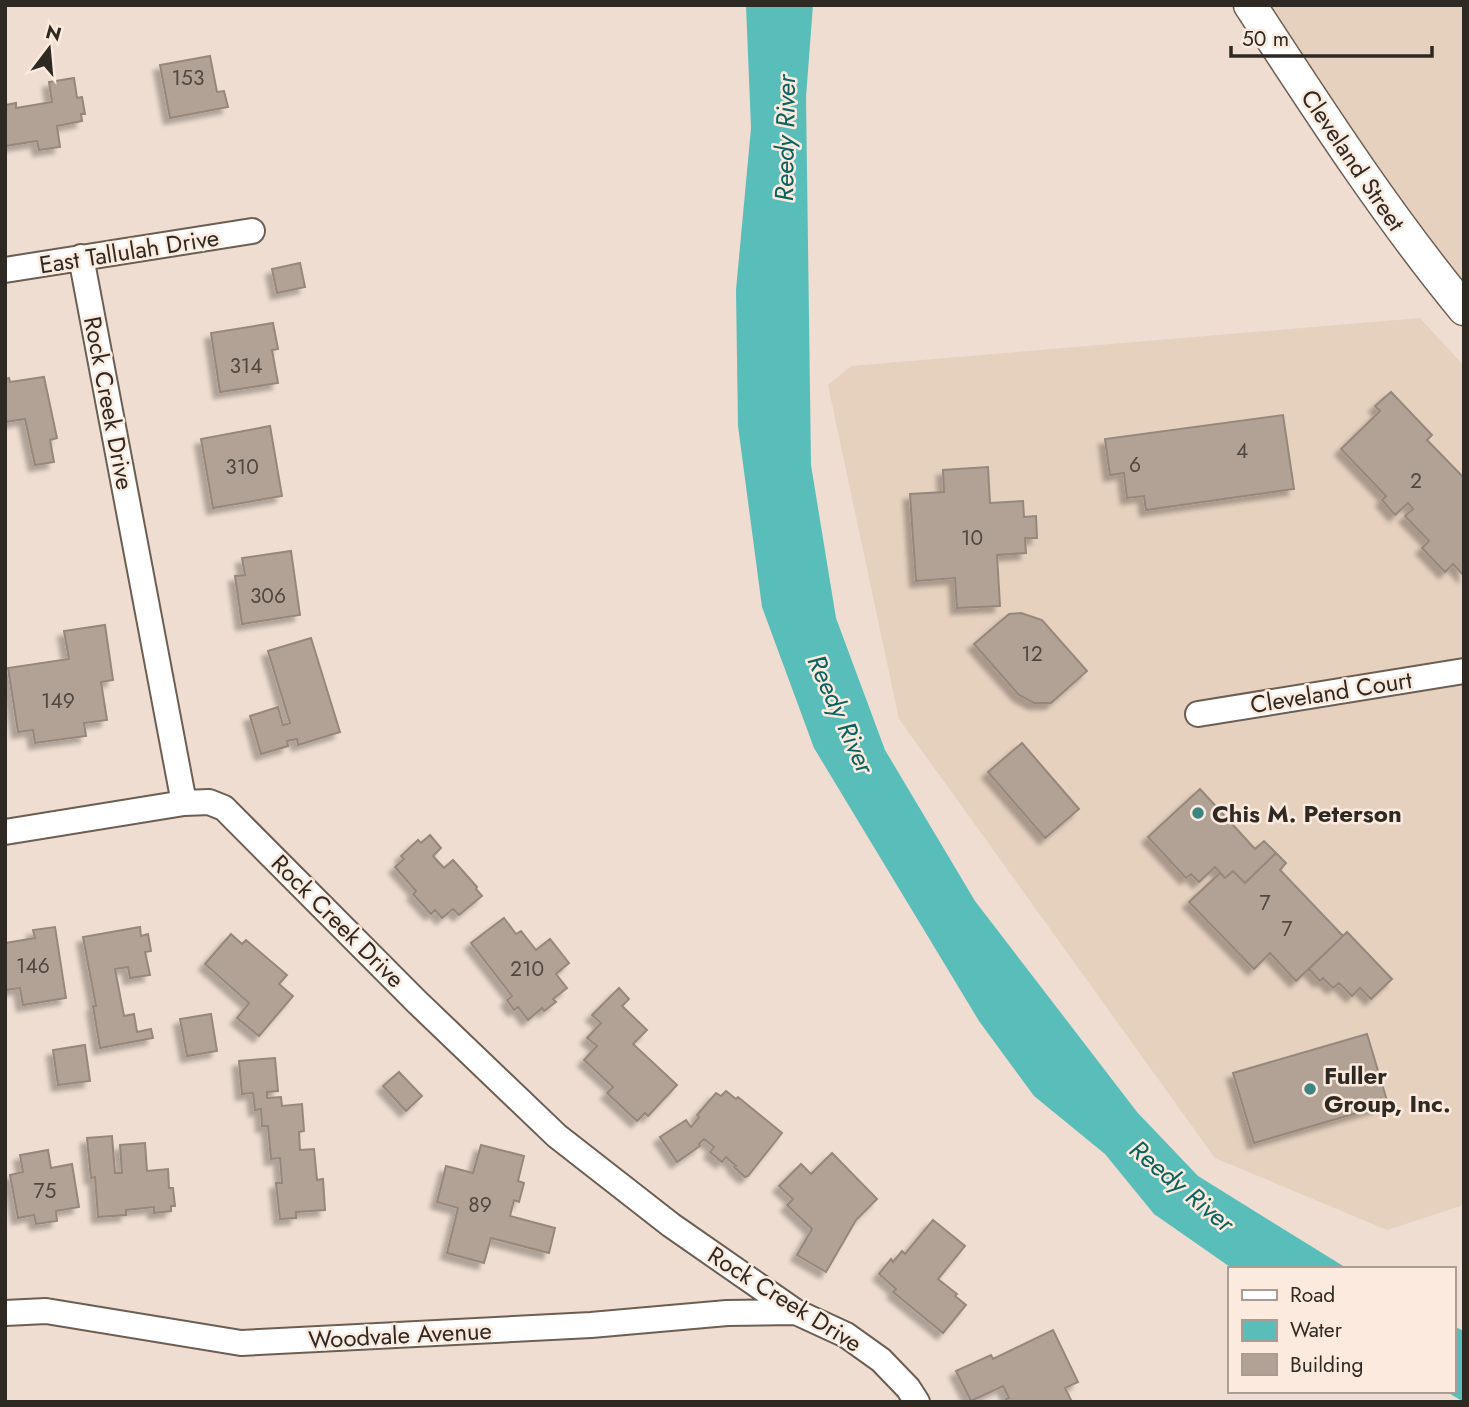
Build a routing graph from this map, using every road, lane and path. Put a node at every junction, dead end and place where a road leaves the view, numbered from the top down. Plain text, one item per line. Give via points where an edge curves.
1 (1250, 5) edge
2 (252, 232) dead end
3 (82, 257) junction
4 (5, 270) edge
5 (1464, 309) edge
6 (1464, 671) edge
7 (1198, 714) dead end
8 (184, 803) junction
9 (5, 832) edge
10 (796, 1312) junction
11 (5, 1313) edge
12 (917, 1402) edge

1 - 5 street, Cleveland Street via 1413,248
2 - 3 street, East Tallulah Drive
3 - 4 street, East Tallulah Drive
3 - 8 street, Rock Creek Drive
6 - 7 street, Cleveland Court
8 - 9 street
8 - 10 street, Rock Creek Drive via 224,808 557,1136 671,1225
10 - 11 street, Woodvale Avenue via 241,1343 46,1311
10 - 12 street, Rock Creek Drive via 846,1335 881,1360

